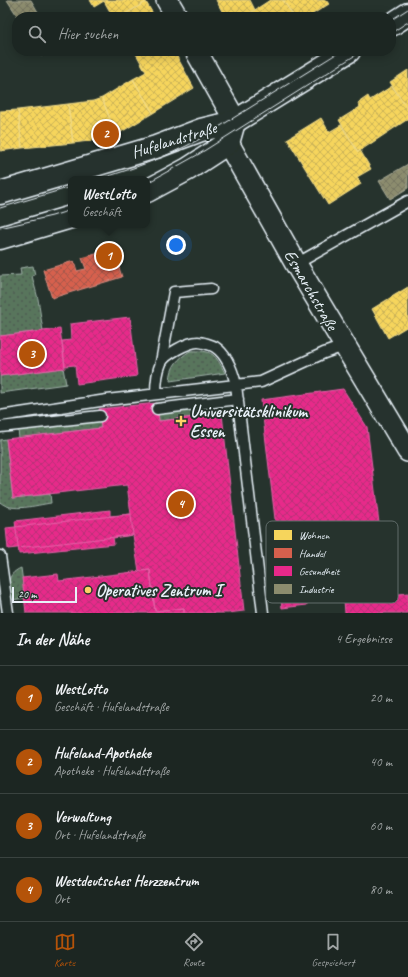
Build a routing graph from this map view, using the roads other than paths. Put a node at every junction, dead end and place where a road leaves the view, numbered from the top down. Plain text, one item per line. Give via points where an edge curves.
1 (167, 0) edge
2 (174, 12) edge
3 (408, 14) edge
4 (396, 22) edge
5 (198, 56) edge
6 (341, 56) edge
7 (230, 128) junction
8 (150, 189) edge
9 (0, 193) edge
10 (408, 201) edge
11 (68, 218) edge
12 (0, 238) edge
13 (296, 264) junction
14 (211, 288) dead end
15 (344, 346) junction
16 (161, 362) junction
17 (236, 385) junction
18 (156, 394) junction
19 (238, 399) junction
20 (157, 409) dead end
21 (0, 416) edge
22 (100, 416) dead end
23 (0, 427) edge
24 (408, 451) edge
25 (0, 556) edge
26 (8, 613) edge
27 (263, 613) edge

1 - 2 street
3 - 4 main road
5 - 7 street, Esmarchstraße
6 - 7 main road, Hufelandstraße
7 - 8 main road, Hufelandstraße via 182,173
7 - 9 main road, Hufelandstraße
7 - 13 street, Esmarchstraße
10 - 13 lane
11 - 12 main road
13 - 15 street, Esmarchstraße
14 - 16 lane via 174,292
15 - 17 lane via 261,382
15 - 24 street, Esmarchstraße
16 - 17 lane via 177,349 198,342 215,347 225,357
16 - 18 lane
17 - 18 lane
17 - 19 lane
18 - 21 lane
19 - 20 lane
19 - 27 lane
22 - 23 lane
25 - 26 lane

